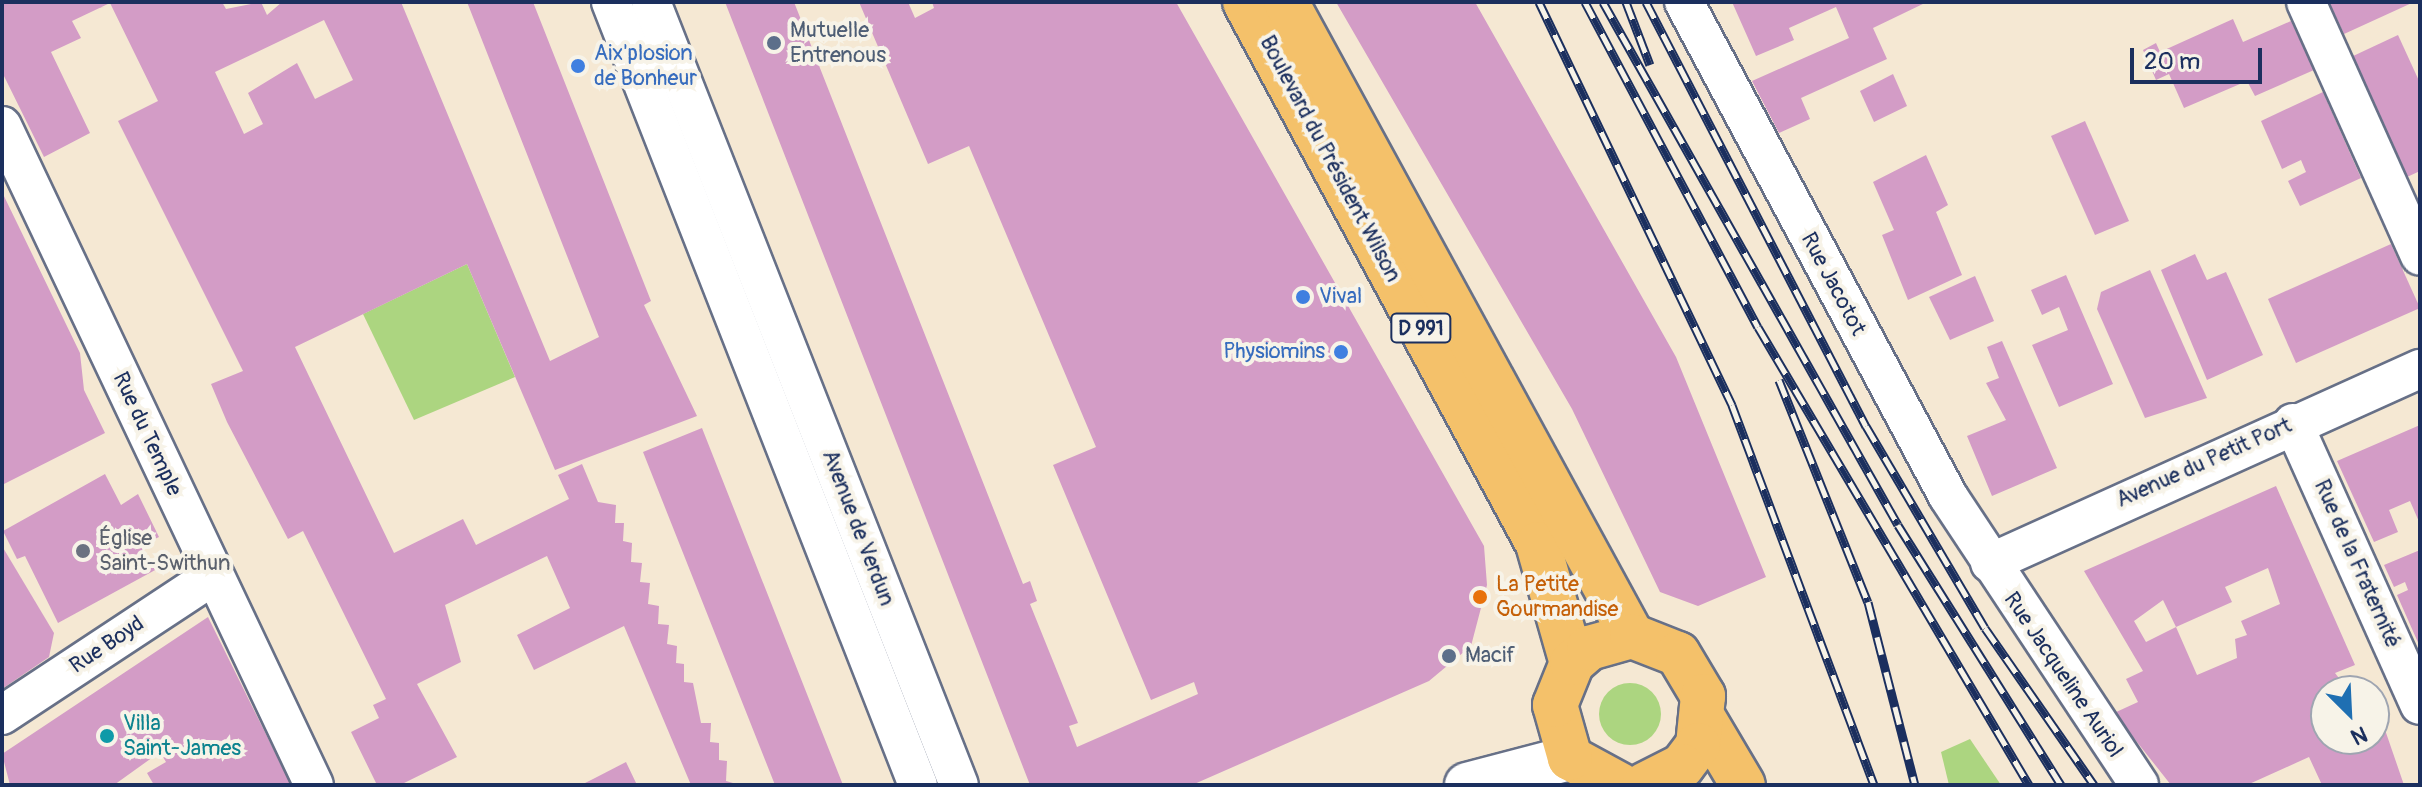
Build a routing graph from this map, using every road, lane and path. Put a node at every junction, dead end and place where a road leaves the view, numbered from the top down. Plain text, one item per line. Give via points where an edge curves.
1 (611, 2) edge
2 (651, 2) edge
3 (1245, 2) edge
4 (1286, 2) edge
5 (1684, 2) edge
6 (2306, 2) edge
7 (2, 126) edge
8 (2420, 256) edge
9 (757, 271) junction
10 (722, 286) junction
11 (2420, 369) edge
12 (2293, 423) junction
13 (1990, 563) junction
14 (213, 576) junction
15 (1632, 636) junction
16 (1572, 663) junction
17 (2420, 705) edge
18 (2, 715) edge
19 (1705, 721) junction
20 (1612, 772) edge
21 (1468, 784) edge
22 (314, 785) edge
23 (918, 785) edge
24 (959, 785) edge
25 (1743, 785) edge
26 (2139, 785) edge

1 - 10 street, Avenue de Verdun
2 - 9 street, Avenue de Verdun
3 - 16 main road, Boulevard du Président Wilson / D 991 via 1538,544
4 - 15 main road, Boulevard du Président Wilson / D 991
5 - 13 street, Rue Jacotot via 1838,297
6 - 8 street
7 - 14 street, Rue du Temple
9 - 10 street
9 - 24 street, Avenue de Verdun
10 - 23 street, Avenue de Verdun
11 - 12 street, Avenue du Petit Port
12 - 13 street, Avenue du Petit Port
12 - 17 street, Rue de la Fraternité
13 - 26 street, Rue Jacqueline Auriol
14 - 18 street, Rue Boyd
14 - 22 street, Rue du Temple
15 - 16 main road via 1589,648
15 - 19 main road via 1678,654 1695,673
16 - 20 main road via 1560,683
19 - 20 main road via 1698,745
19 - 25 main road
20 - 21 street

